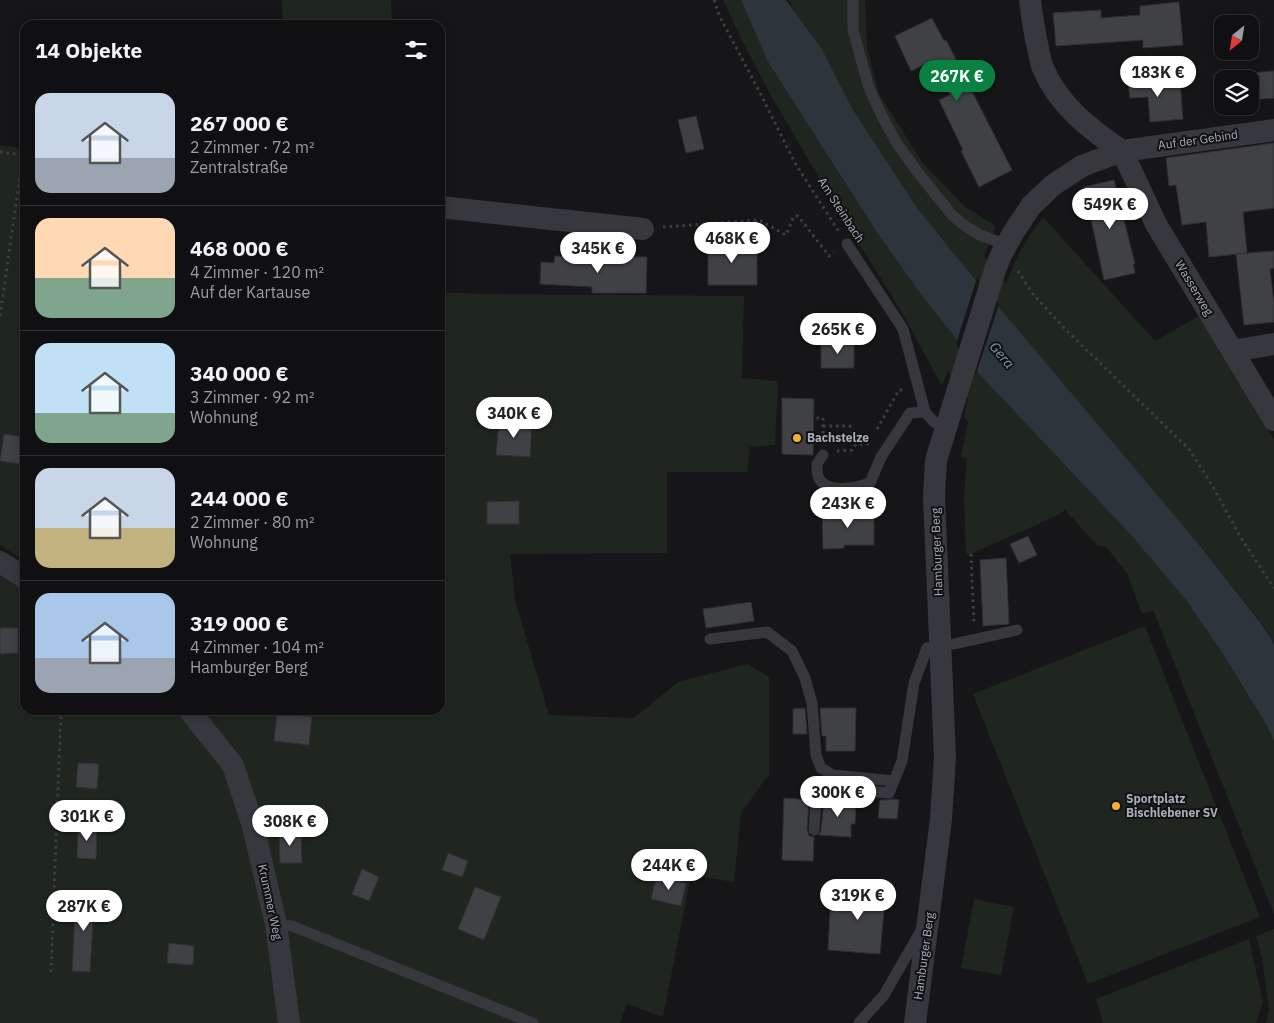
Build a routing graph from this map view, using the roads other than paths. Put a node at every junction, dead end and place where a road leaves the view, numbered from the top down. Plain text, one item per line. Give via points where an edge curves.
1 (852, 0) edge
2 (1030, 0) edge
3 (1274, 130) edge
4 (1122, 151) junction
5 (445, 208) edge
6 (643, 228) road end
7 (846, 244) road end
8 (1001, 257) junction
9 (1274, 344) edge
10 (1232, 351) junction
11 (925, 412) junction
12 (1274, 420) edge
13 (946, 428) junction
14 (823, 453) road end
15 (0, 562) edge
16 (20, 575) edge
17 (1017, 630) dead end
18 (710, 639) dead end
19 (940, 647) junction
20 (193, 715) edge
21 (894, 781) junction
22 (814, 830) dead end
23 (929, 917) junction
24 (276, 924) junction
25 (289, 1023) edge
26 (533, 1023) edge
27 (859, 1023) edge
28 (915, 1023) edge

1 - 8 lane via 853,30 869,88 896,142 933,193 958,220 980,234
2 - 4 street via 1033,30 1043,68 1057,94 1077,116
3 - 4 street, Auf der Gebind
4 - 8 street, Hamburger Berg via 1082,166 1053,185 1031,206
4 - 10 street, Wasserweg via 1156,224
5 - 6 street
7 - 11 lane, Am Steinbach via 903,329
8 - 13 street, Hamburger Berg
9 - 10 street
10 - 12 street, Wasserweg
11 - 13 lane
11 - 14 lane via 910,413 881,457 870,484 842,489 823,484 816,464
13 - 19 street, Hamburger Berg via 936,460 934,497
15 - 16 street
17 - 19 lane
18 - 21 lane via 766,632 792,651 805,678 812,704 816,756 821,768 833,775
19 - 21 lane via 927,648 914,683 902,761
19 - 23 street, Hamburger Berg via 945,757
20 - 24 street, Krummer Weg via 233,765 253,826
21 - 22 lane via 889,793 817,787
23 - 27 lane via 884,995
23 - 28 street, Hamburger Berg
24 - 25 street, Krummer Weg
24 - 26 lane via 292,926

